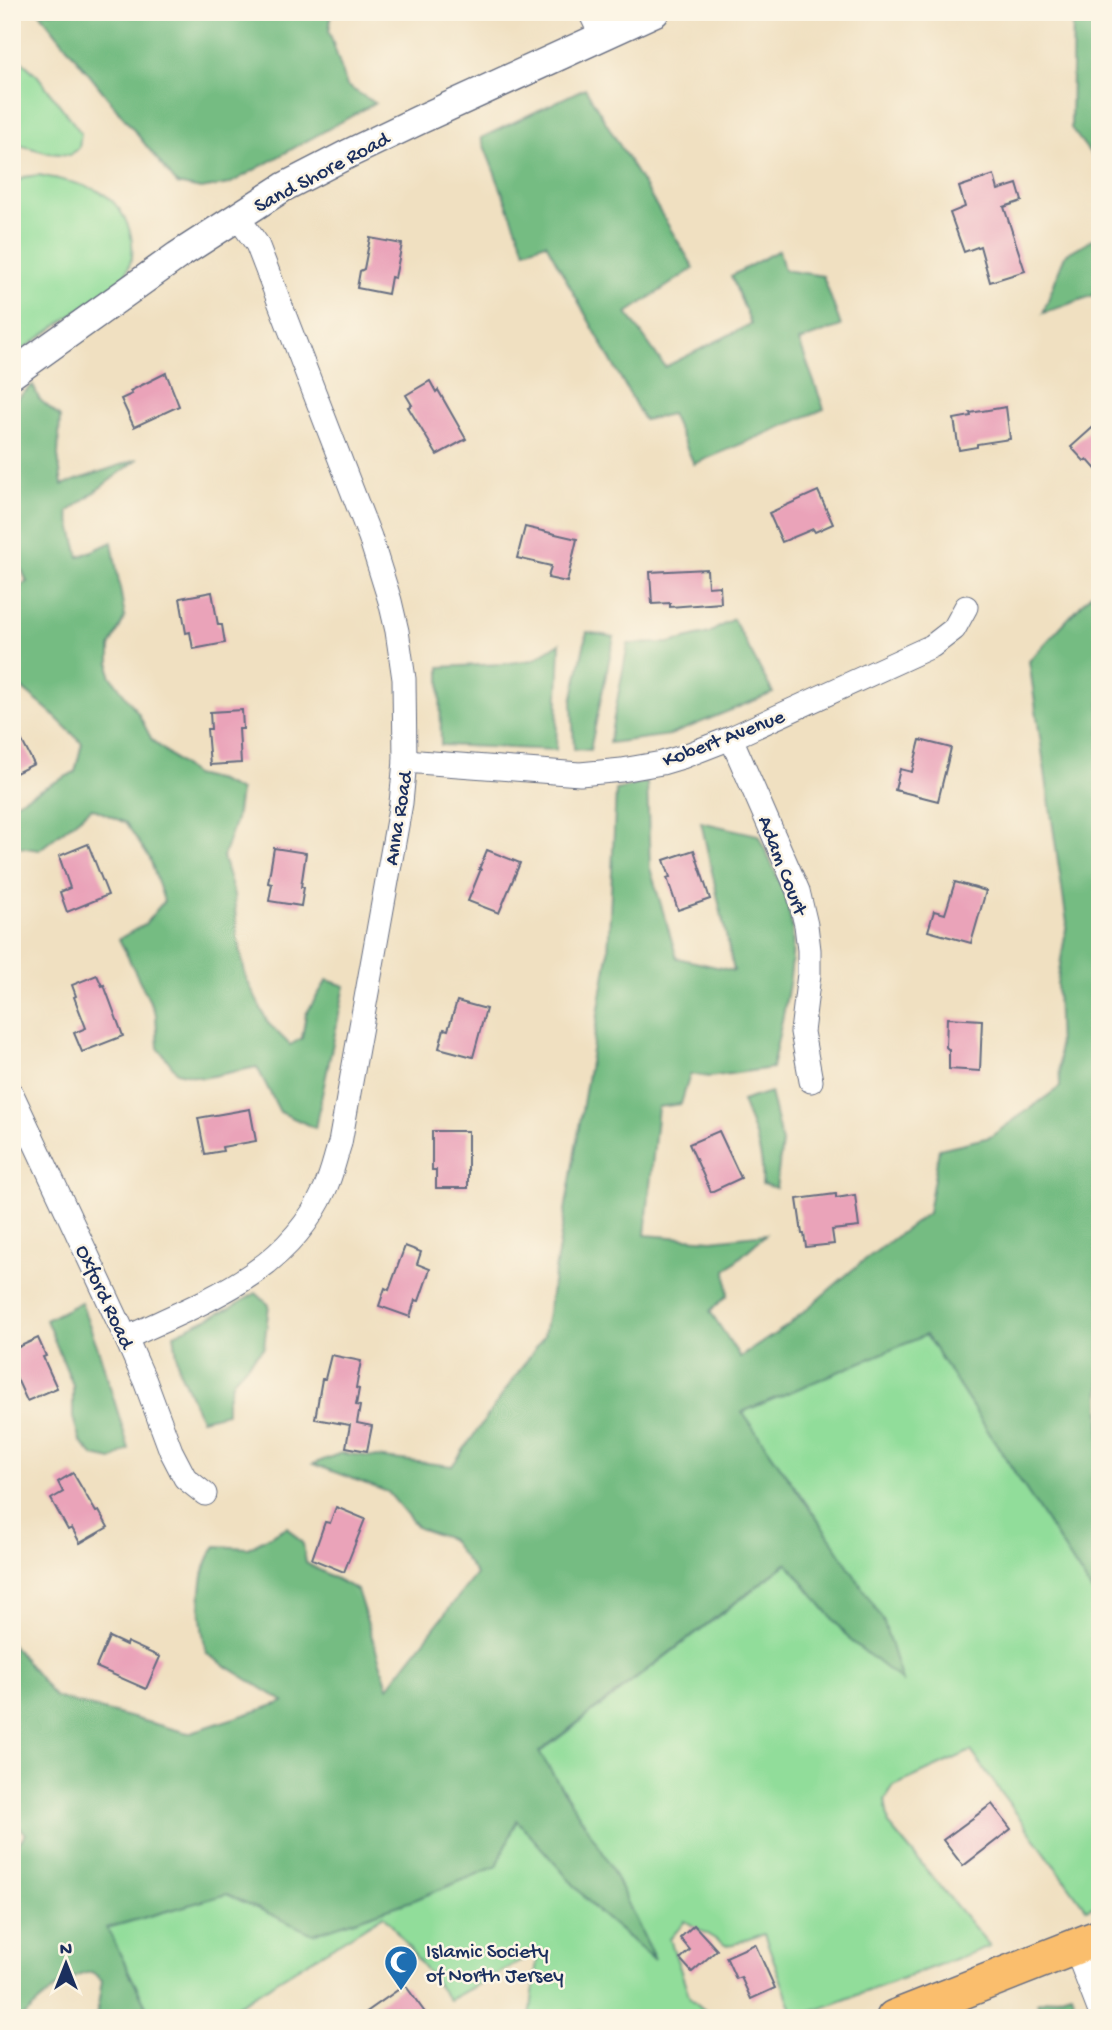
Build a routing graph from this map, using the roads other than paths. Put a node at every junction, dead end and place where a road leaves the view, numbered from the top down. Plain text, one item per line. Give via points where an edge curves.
1 (655, 12) edge
2 (596, 24) edge
3 (237, 216) junction
4 (12, 374) edge
5 (966, 607) dead end
6 (731, 738) junction
7 (405, 761) junction
8 (811, 1081) dead end
9 (12, 1094) edge
10 (126, 1338) junction
11 (205, 1494) dead end
12 (1087, 1942) edge
13 (1100, 2012) edge
14 (894, 2018) edge

1 - 2 street, Sand Shore Road
2 - 3 street, Sand Shore Road
3 - 4 street, Sand Shore Road
3 - 7 street, Anna Road via 257,244 382,571 404,679
5 - 6 street, Kobert Avenue via 954,629 932,646
6 - 7 street, Kobert Avenue via 662,763 597,773
6 - 8 street, Adam Court via 803,907 809,974 802,1032
7 - 10 street, Anna Road via 341,1134 325,1189 297,1234 254,1274
9 - 10 street, Oxford Road
10 - 11 street, Oxford Road via 171,1451 186,1478
12 - 13 street
12 - 14 main road

